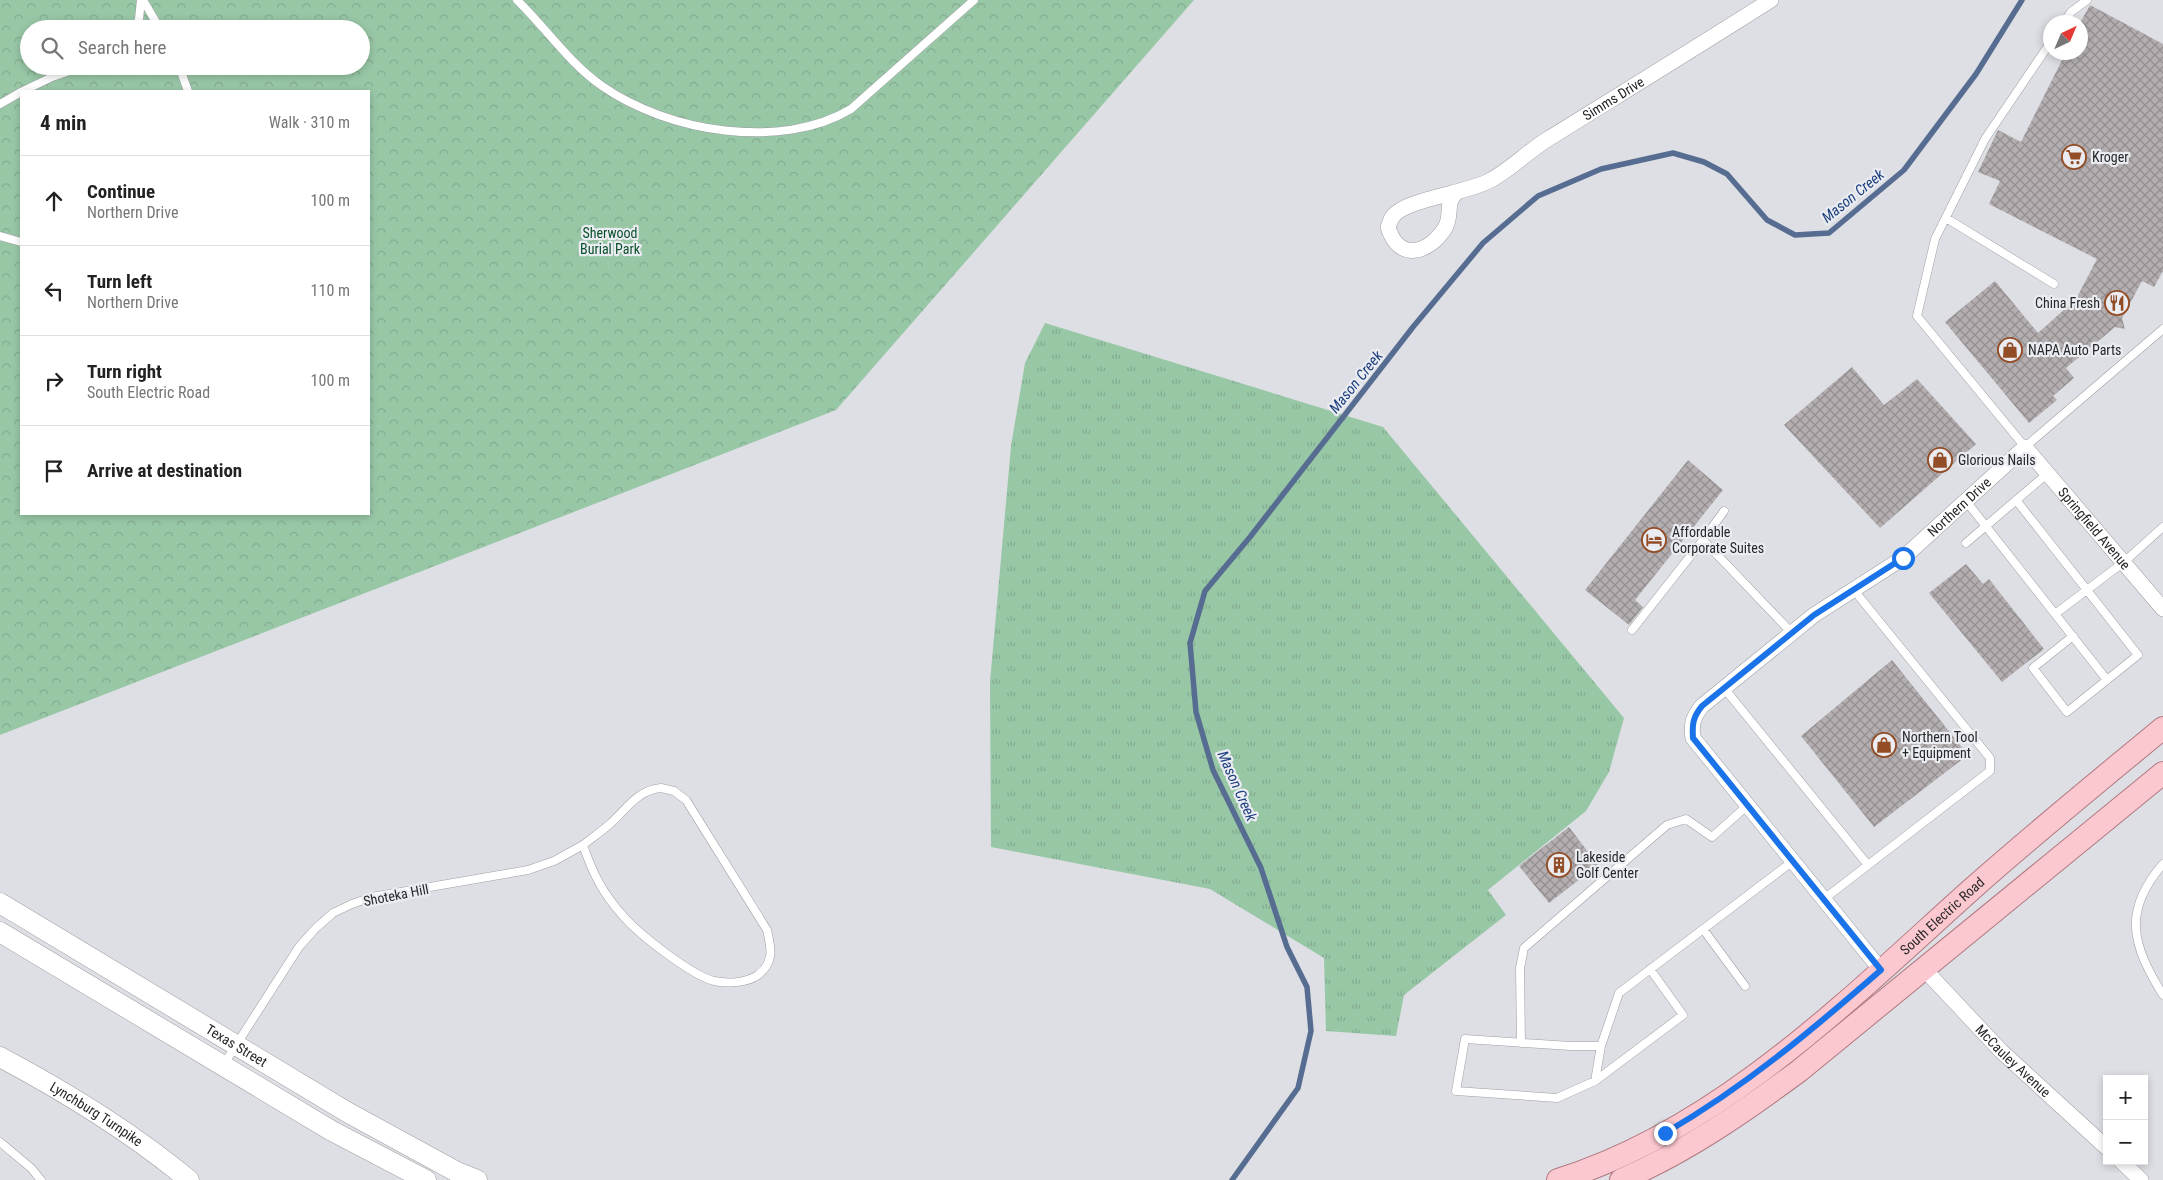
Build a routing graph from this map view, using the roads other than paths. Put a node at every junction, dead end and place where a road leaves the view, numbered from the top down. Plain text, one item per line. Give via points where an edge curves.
1 (142, 0) edge
2 (518, 0) edge
3 (974, 0) edge
4 (1771, 0) edge
5 (2087, 0) edge
6 (2069, 15) edge
7 (139, 20) edge
8 (154, 20) edge
9 (2043, 52) edge
10 (58, 75) edge
11 (183, 75) edge
12 (26, 90) edge
13 (188, 90) edge
14 (20, 93) edge
15 (0, 104) edge
16 (1457, 192) junction
17 (1946, 218) junction
18 (0, 236) edge
19 (20, 242) edge
20 (2054, 284) dead end
21 (2163, 329) edge
22 (2025, 447) junction
23 (2048, 473) junction
24 (2016, 500) junction
25 (1966, 501) junction
26 (1724, 511) dead end
27 (1986, 526) junction
28 (2163, 527) edge
29 (1703, 540) junction
30 (1966, 543) dead end
31 (2124, 562) junction
32 (1853, 589) junction
33 (2087, 590) junction
34 (2163, 609) edge
35 (2055, 614) junction
36 (1632, 630) dead end
37 (1792, 633) junction
38 (2073, 636) junction
39 (2107, 680) junction
40 (1724, 688) junction
41 (2163, 728) edge
42 (2163, 773) edge
43 (1748, 805) junction
44 (583, 845) junction
45 (1793, 861) junction
46 (2163, 864) edge
47 (1868, 865) junction
48 (1824, 899) junction
49 (0, 903) edge
50 (1702, 929) junction
51 (0, 932) edge
52 (1650, 969) junction
53 (1924, 969) junction
54 (1881, 970) junction
55 (1745, 986) dead end
56 (2163, 995) edge
57 (1522, 1043) junction
58 (236, 1045) junction
59 (1601, 1046) junction
60 (0, 1057) edge
61 (223, 1066) junction
62 (1595, 1081) junction
63 (0, 1142) edge
64 (2103, 1144) edge
65 (2125, 1165) edge
66 (41, 1180) edge
67 (189, 1180) edge
68 (426, 1180) edge
69 (477, 1180) edge
70 (1558, 1180) edge
71 (1621, 1180) edge
72 (2142, 1180) edge

1 - 7 lane
1 - 8 lane
2 - 3 lane via 579,67 602,86 629,102 670,118 738,132 772,132 834,120 851,109
4 - 16 street, Simms Drive via 1545,140 1490,181
5 - 6 lane
9 - 17 lane via 1985,139
10 - 12 lane
11 - 13 lane
14 - 15 lane
16 - 16 street, Simms Drive via 1451,198 1446,227 1427,246 1413,252 1398,246 1388,227 1393,216 1405,208
17 - 20 lane
17 - 22 lane via 1935,239 1917,316
18 - 19 lane
21 - 22 lane
22 - 23 street, Springfield Avenue
22 - 25 street, Northern Drive
23 - 24 lane
23 - 31 street, Springfield Avenue
24 - 27 lane
24 - 33 lane
25 - 27 lane
25 - 32 street, Northern Drive via 1903,558
26 - 29 lane
27 - 30 lane
27 - 35 lane
28 - 31 lane
29 - 36 lane
29 - 37 lane
31 - 33 lane
31 - 34 street, Springfield Avenue
32 - 37 street, Northern Drive
32 - 47 lane via 1990,758 1990,771
33 - 35 lane
33 - 39 lane via 2138,655
35 - 38 lane
37 - 40 street, Northern Drive
38 - 39 lane
38 - 39 lane via 2033,668 2044,683 2067,712
40 - 43 street, Northern Drive via 1694,715 1693,738
40 - 47 lane
41 - 54 main road, South Electric Road via 2005,859
42 - 53 main road, South Electric Road
43 - 45 street, Northern Drive
43 - 57 lane via 1712,837 1686,819 1667,825 1524,948 1520,968
44 - 44 lane, Shoteka Hill via 604,894 625,919 644,937 693,971 713,981 729,983 757,976 766,968 771,959 768,930 686,800 674,791 661,788 642,793
44 - 58 lane, Shoteka Hill via 554,861 528,870 372,897 333,914 299,947
45 - 48 street, Northern Drive
45 - 50 lane
46 - 56 lane via 2140,896 2135,931
47 - 48 lane
48 - 54 street, Northern Drive
49 - 58 main road, Texas Street
50 - 52 lane
50 - 55 lane
51 - 61 main road, Texas Street
52 - 59 lane via 1619,993
52 - 62 lane via 1683,1016
53 - 64 street, McCauley Avenue via 2001,1050
53 - 71 main road, South Electric Road via 1743,1113 1697,1142
54 - 70 main road, South Electric Road via 1829,1016 1712,1106 1619,1156
57 - 59 lane
57 - 62 lane via 1465,1039 1456,1090 1557,1098
58 - 61 lane, Shoteka Hill
58 - 69 main road, Texas Street via 347,1112
59 - 62 lane
60 - 67 main road, Lynchburg Turnpike via 74,1099 137,1140
61 - 68 main road, Texas Street via 332,1131
63 - 66 lane
65 - 72 street

